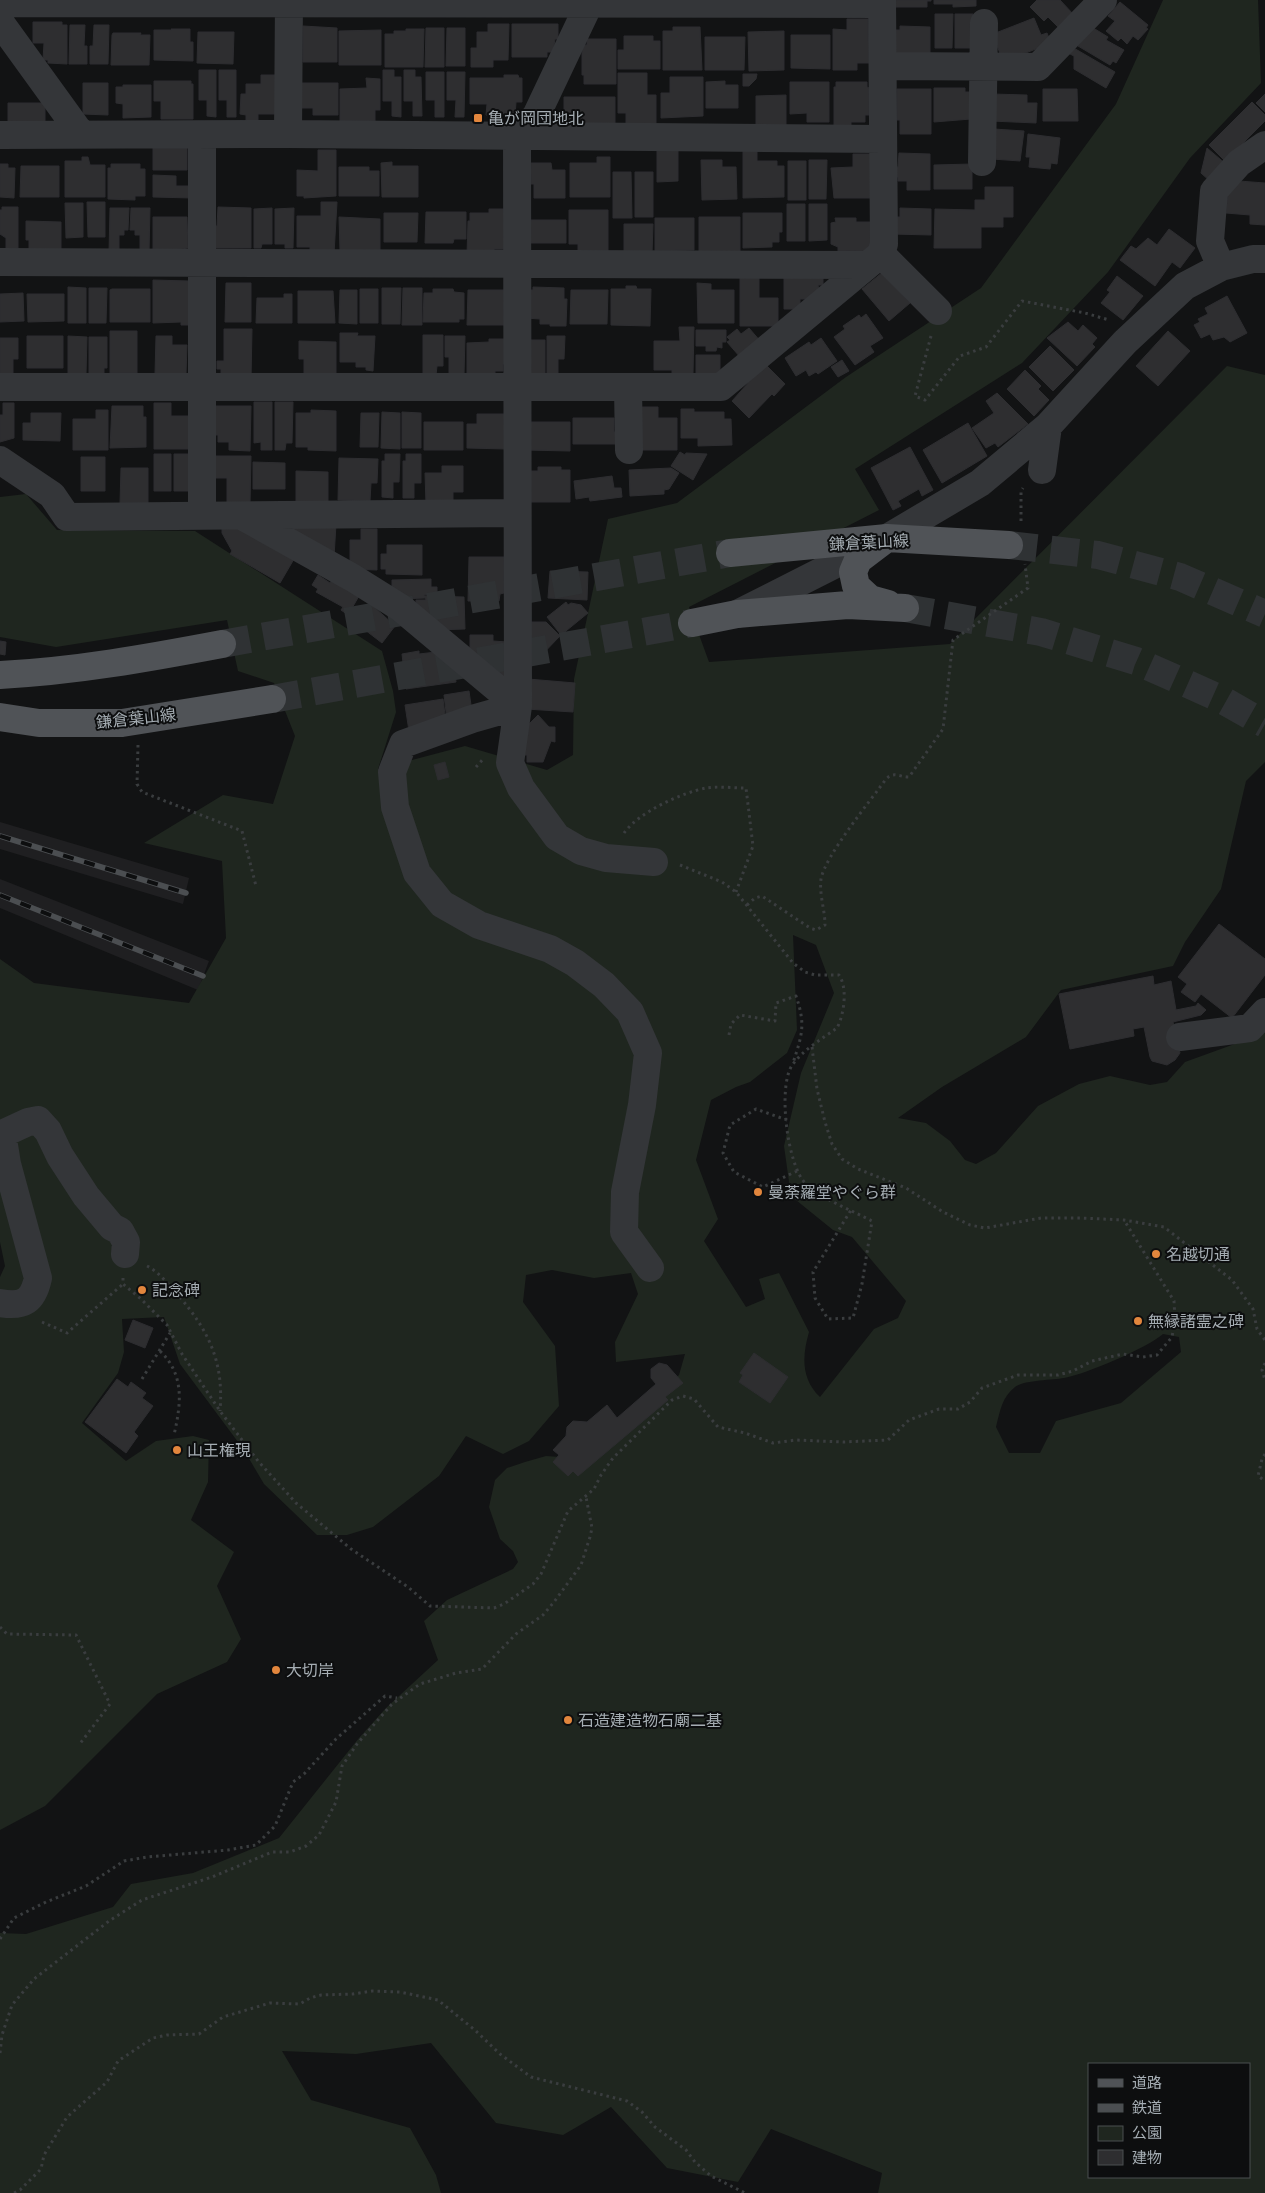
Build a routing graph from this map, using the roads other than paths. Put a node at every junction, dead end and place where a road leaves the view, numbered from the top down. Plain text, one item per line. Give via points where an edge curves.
1 (1103, 0) edge
2 (0, 2) edge
3 (289, 2) edge
4 (590, 2) edge
5 (882, 2) edge
6 (0, 22) edge
7 (984, 23) dead end
8 (883, 66) junction
9 (983, 68) junction
10 (81, 134) junction
11 (288, 134) junction
12 (0, 135) edge
13 (202, 135) junction
14 (516, 136) junction
15 (882, 139) junction
16 (1265, 145) edge
17 (982, 162) dead end
18 (874, 259) junction
19 (1265, 259) edge
20 (0, 262) edge
21 (202, 262) junction
22 (517, 264) junction
23 (1221, 267) junction
24 (938, 312) road end
25 (0, 387) edge
26 (202, 387) junction
27 (517, 387) junction
28 (628, 387) junction
29 (1048, 426) junction
30 (629, 450) dead end
31 (0, 460) edge
32 (1042, 470) dead end
33 (517, 513) junction
34 (240, 514) junction
35 (202, 515) junction
36 (887, 538) junction
37 (1009, 545) tunnel mouth
38 (730, 553) tunnel mouth
39 (737, 614) junction
40 (692, 623) tunnel mouth
41 (222, 644) tunnel mouth
42 (0, 675) edge
43 (272, 699) tunnel mouth
44 (518, 706) junction
45 (0, 717) edge
46 (654, 862) road end
47 (1265, 1012) edge
48 (1180, 1037) dead end
49 (125, 1254) road end
50 (650, 1268) dead end
51 (7, 1304) edge

1 - 9 street via 1038,67
2 - 3 street
3 - 4 street
3 - 11 street
4 - 5 street
4 - 14 street via 536,116
5 - 8 street
6 - 10 street
7 - 9 street
8 - 9 street
8 - 15 street
9 - 17 street
10 - 12 street
10 - 13 street
11 - 13 street
11 - 14 street
13 - 21 street
14 - 15 street
14 - 22 street
15 - 18 street via 884,244
16 - 23 street via 1239,163 1214,191 1210,241
18 - 22 street
18 - 24 street
18 - 28 street via 721,387
19 - 23 street
20 - 21 street
21 - 22 street
21 - 26 street
22 - 27 street
23 - 29 street via 1186,286 1125,342
25 - 26 street
26 - 27 street
26 - 35 street
27 - 28 street
27 - 33 street
28 - 30 street
29 - 32 street
29 - 36 street via 980,483
31 - 35 street via 52,495 67,516
33 - 34 street
33 - 44 street
34 - 35 street
34 - 44 street via 401,608
36 - 37 main road, 鎌倉葉山線
36 - 38 main road, 鎌倉葉山線
36 - 39 street
36 - 39 main road via 858,560 853,572 856,586 870,599 901,608 848,605
39 - 40 main road
41 - 42 main road via 96,667
43 - 45 main road, 鎌倉葉山線 via 122,723 39,723
44 - 46 street via 510,763 521,788 557,837 581,851 606,858
44 - 50 street via 403,744 392,772 395,807 417,873 442,904 478,925 550,949 575,963 604,985 630,1012 648,1053 642,1105 625,1192 624,1232
47 - 48 street via 1250,1028
49 - 51 street via 126,1242 120,1231 112,1227 86,1196 43,1125 38,1120 11,1128 4,1132 3,1138 7,1164 38,1278 35,1293 28,1300

